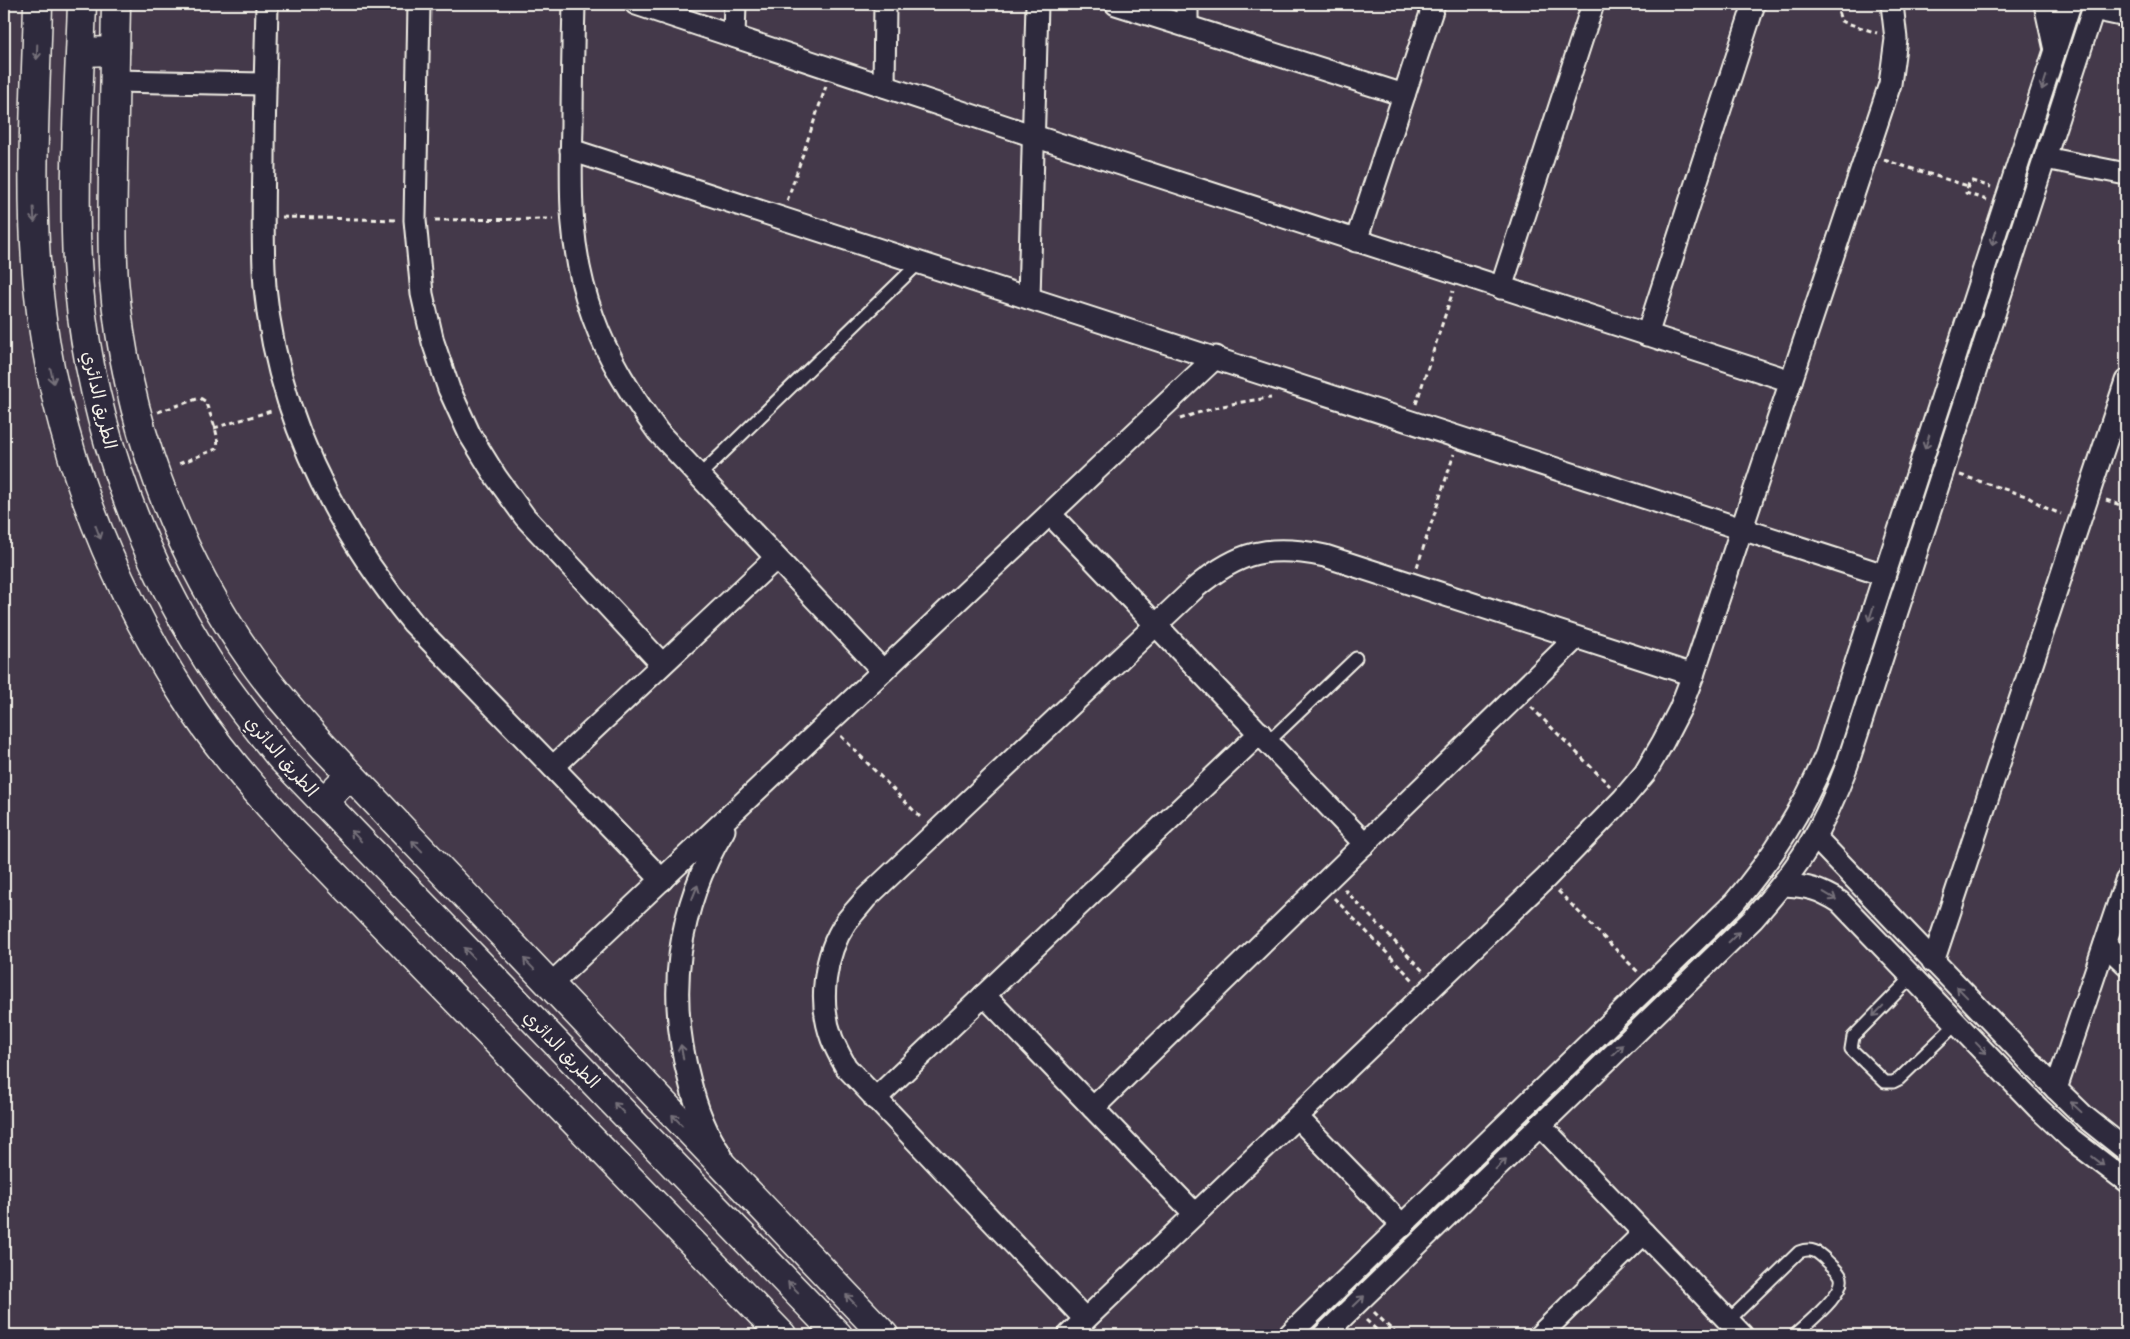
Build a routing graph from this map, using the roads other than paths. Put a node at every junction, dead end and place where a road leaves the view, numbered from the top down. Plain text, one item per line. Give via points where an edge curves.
1 (38, 4) edge
2 (82, 4) edge
3 (116, 4) edge
4 (267, 4) edge
5 (419, 4) edge
6 (574, 4) edge
7 (636, 4) edge
8 (734, 4) edge
9 (885, 4) edge
10 (1037, 4) edge
11 (1116, 4) edge
12 (1187, 4) edge
13 (1434, 4) edge
14 (1592, 4) edge
15 (1754, 4) edge
16 (1892, 4) edge
17 (2045, 4) edge
18 (2070, 4) edge
19 (2094, 7) edge
20 (2126, 16) edge
21 (1187, 26) junction
22 (734, 36) junction
23 (2055, 50) junction
24 (116, 51) junction
25 (81, 52) junction
26 (115, 81) junction
27 (265, 84) junction
28 (884, 86) junction
29 (1404, 95) junction
30 (1034, 136) junction
31 (571, 150) junction
32 (2045, 158) junction
33 (2126, 174) edge
34 (1356, 241) junction
35 (920, 262) junction
36 (1501, 288) junction
37 (1029, 298) junction
38 (1647, 335) junction
39 (1216, 357) junction
40 (1791, 381) junction
41 (2126, 381) edge
42 (1937, 413) junction
43 (1960, 419) junction
44 (699, 476) junction
45 (1050, 514) junction
46 (1742, 528) junction
47 (776, 558) junction
48 (1884, 575) junction
49 (1156, 624) junction
50 (1576, 638) junction
51 (1356, 658) dead end
52 (662, 664) junction
53 (883, 671) junction
54 (1693, 675) junction
55 (1264, 738) junction
56 (552, 767) junction
57 (350, 774) junction
58 (323, 802) junction
59 (736, 810) junction
60 (1815, 837) junction
61 (1365, 844) junction
62 (662, 880) junction
63 (2126, 882) edge
64 (1783, 885) junction
65 (2105, 944) junction
66 (1934, 962) junction
67 (2126, 964) edge
68 (1913, 976) junction
69 (550, 985) junction
70 (984, 995) junction
71 (1957, 1022) junction
72 (2056, 1088) junction
73 (875, 1099) junction
74 (1093, 1108) junction
75 (1297, 1117) junction
76 (1540, 1125) junction
77 (2126, 1150) edge
78 (1462, 1167) junction
79 (2126, 1181) edge
80 (1479, 1185) junction
81 (745, 1190) junction
82 (719, 1211) junction
83 (1195, 1214) junction
84 (1403, 1226) junction
85 (1644, 1233) junction
86 (690, 1239) junction
87 (1085, 1319) junction
88 (1735, 1328) edge
89 (782, 1335) edge
90 (838, 1335) edge
91 (884, 1335) edge
92 (1069, 1335) edge
93 (1289, 1335) edge
94 (1324, 1335) edge
95 (1540, 1335) edge
96 (1795, 1335) edge

1 -> 86 main road via 33,204 43,329 65,433 82,488 106,552 144,630 184,696 253,788
2 - 25 main road, الطريق الدائري
3 - 24 main road
4 - 27 street
5 - 52 street via 415,220 422,294 433,342 449,389 470,435 525,517
6 - 31 street
7 - 22 street
8 - 22 street
9 - 28 street
10 - 30 street
11 - 21 street
12 - 21 street
13 - 29 street
14 - 36 street
15 - 38 street
16 - 40 street via 1896,39 1890,84
17 - 23 street
18 - 23 street
19 - 20 street
19 - 32 street
21 - 29 street
22 - 28 street
23 -> 42 street
24 - 25 main road
24 - 26 main road
25 - 58 main road, الطريق الدائري via 76,203 78,264 89,358 108,442 150,555 204,654 281,758
26 - 27 street
26 - 57 main road via 114,279 119,329 138,419 154,473 197,572 224,619 287,706
27 - 56 street via 262,242 266,288 272,334 290,405 313,467 357,549 384,587 413,623
28 - 30 street
29 - 34 street
30 - 34 street
30 - 37 street
31 - 35 street
31 - 44 street via 572,229 592,316 632,396 658,432
32 - 33 street
32 - 43 street
34 - 36 street
35 - 37 street
35 - 44 lane
36 - 38 street
37 - 39 street
38 - 40 street
39 - 45 street
39 - 46 street
40 - 46 street
41 - 66 street
42 - 43 street
42 -> 48 street
43 - 60 street via 1847,765
44 - 47 street
45 - 49 street
45 - 53 street
46 - 48 street
46 - 54 street
47 - 52 street
47 - 53 street
48 -> 78 street via 1826,755 1796,818 1757,876 1734,903
49 - 50 street via 1217,570 1242,557 1269,551 1298,550
49 - 55 street
49 - 73 street via 866,898 846,922 832,949 825,979 825,1010 832,1039 846,1067
50 - 54 street
50 - 61 street
51 - 55 lane
52 - 56 street
53 - 59 street
54 - 75 street via 1664,742 1624,799
55 - 61 street
55 - 70 street
56 - 62 street
57 - 58 main road
69 -> 57 main road
82 -> 58 main road, الطريق الدائري
59 - 62 street
81 -> 59 street via 716,1148 695,1102 682,1053 676,1002 679,951 691,901 710,854
60 - 64 street
60 - 66 street
61 - 74 street
62 - 69 street
63 - 65 street
64 -> 68 street via 1806,886 1840,902
76 -> 64 street via 1753,919
65 - 67 street
65 - 72 street
72 -> 66 street
68 - 71 street
68 -> 71 lane via 1853,1037 1852,1049 1885,1082 1893,1082
81 -> 69 main road
70 - 73 street
70 - 74 street
71 -> 79 street via 2071,1139
77 -> 72 street via 2086,1118
73 - 87 street
74 - 83 street
75 - 83 street
75 - 84 street
80 -> 76 street
76 - 85 street
78 - 80 street
78 - 84 street
94 -> 80 street
91 -> 81 main road
82 - 86 main road
90 -> 82 main road, الطريق الدائري
83 - 87 street
84 - 93 street
85 - 88 street
85 - 95 street
86 - 89 main road
87 - 92 street
88 - 96 lane via 1800,1252 1818,1251 1840,1274 1841,1285 1836,1295

